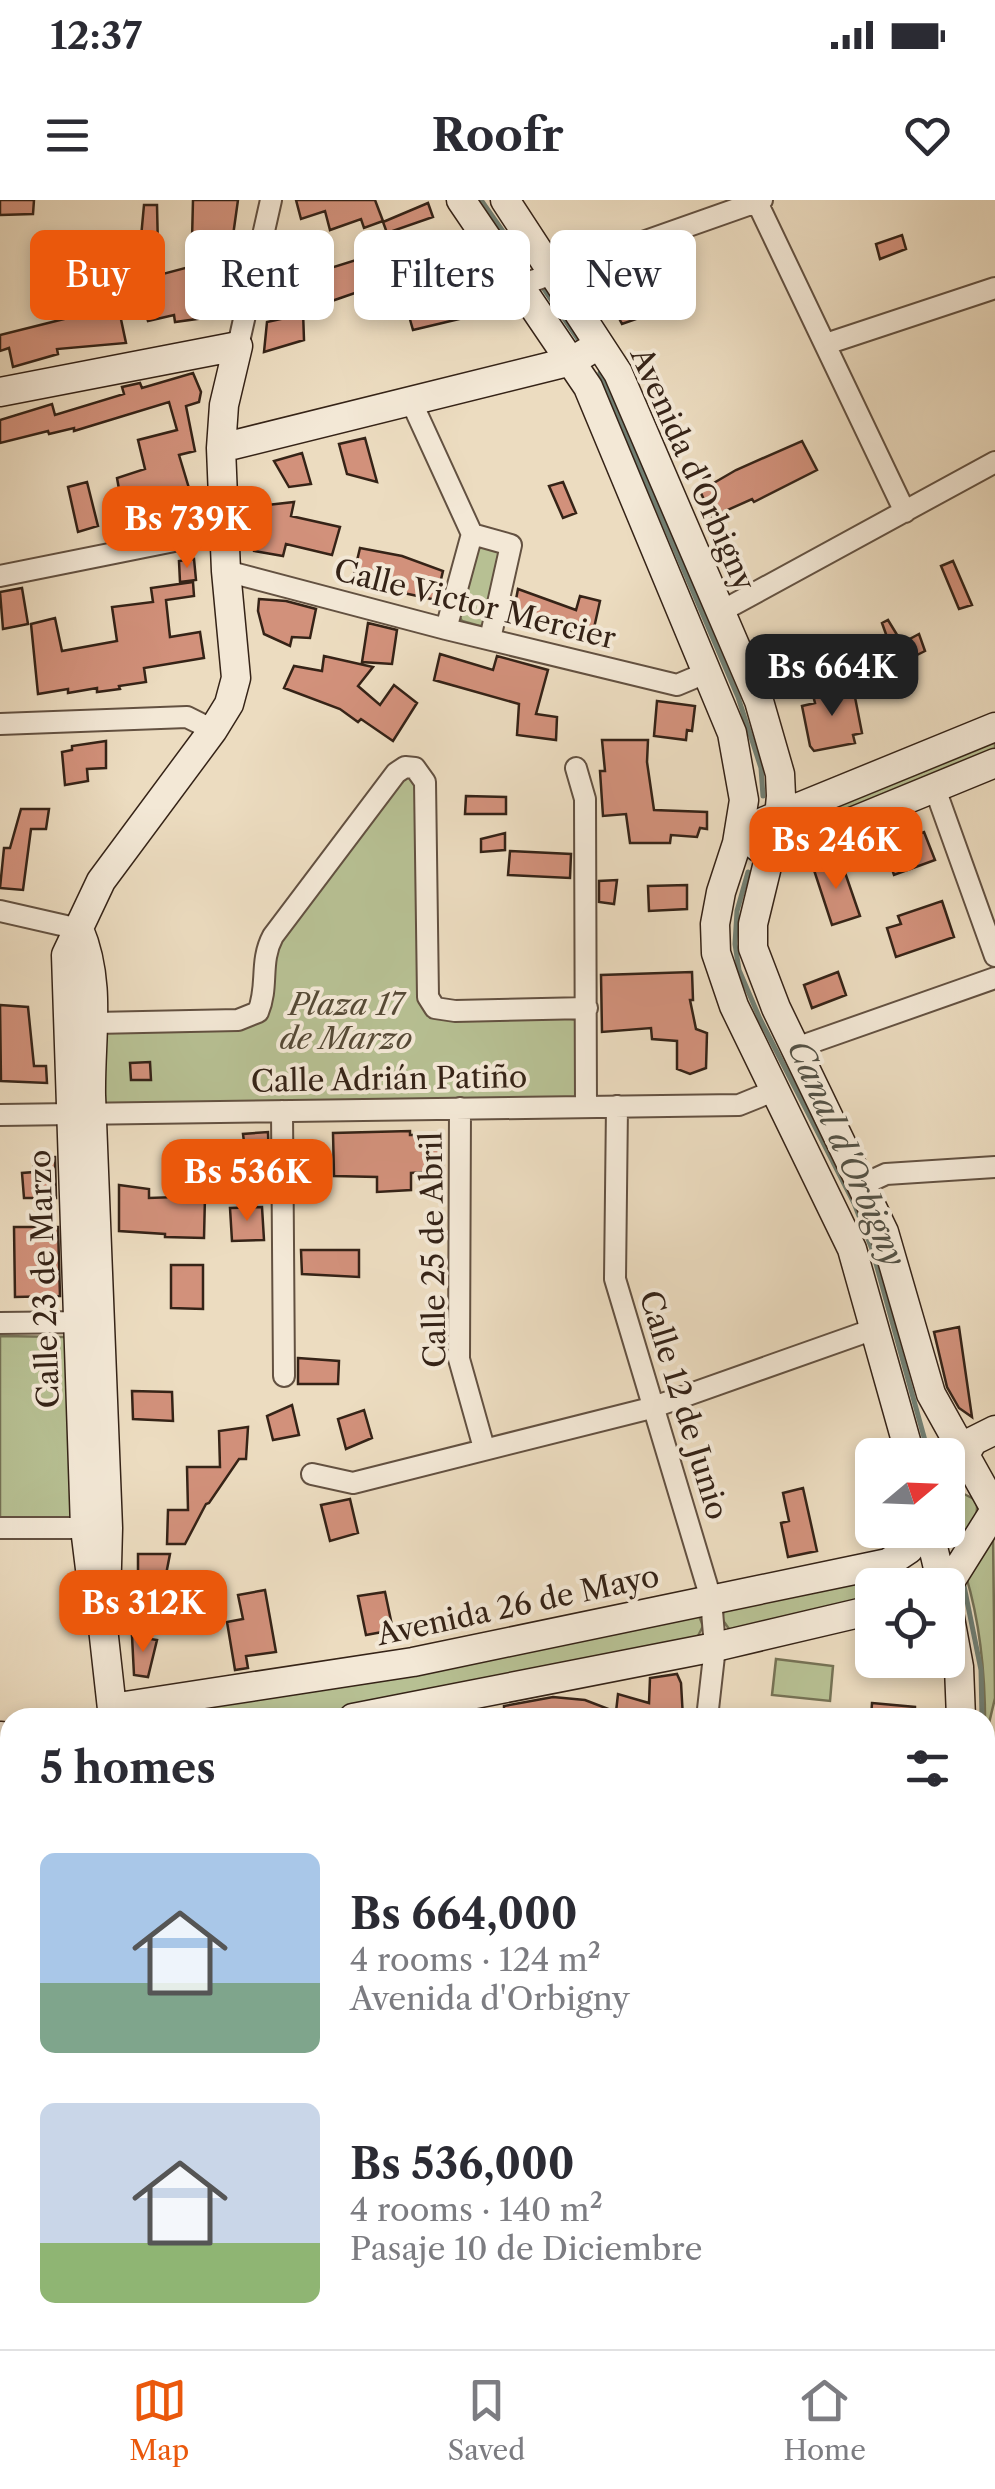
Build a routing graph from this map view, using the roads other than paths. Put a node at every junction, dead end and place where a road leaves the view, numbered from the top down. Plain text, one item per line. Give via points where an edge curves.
1 (271, 200) edge
2 (461, 200) edge
3 (505, 200) edge
4 (758, 201) edge
5 (482, 230) edge
6 (675, 230) edge
7 (550, 266) edge
8 (995, 288) edge
9 (530, 298) edge
10 (585, 320) edge
11 (601, 344) junction
12 (826, 344) junction
13 (238, 346) junction
14 (572, 361) junction
15 (0, 392) edge
16 (411, 401) junction
17 (221, 448) junction
18 (995, 462) edge
19 (905, 512) junction
20 (224, 530) junction
21 (472, 534) junction
22 (226, 571) junction
23 (0, 576) edge
24 (720, 612) junction
25 (446, 630) junction
26 (490, 639) junction
27 (708, 672) junction
28 (0, 724) edge
29 (995, 727) edge
30 (213, 730) junction
31 (995, 762) edge
32 (576, 768) dead end
33 (934, 786) junction
34 (780, 816) junction
35 (740, 831) junction
36 (772, 848) junction
37 (0, 911) edge
38 (79, 929) junction
39 (995, 956) edge
40 (995, 978) edge
41 (588, 1008) junction
42 (95, 1023) junction
43 (796, 1048) junction
44 (776, 1090) junction
45 (586, 1106) junction
46 (616, 1106) junction
47 (460, 1108) junction
48 (282, 1110) junction
49 (82, 1114) junction
50 (0, 1115) edge
51 (995, 1168) edge
52 (862, 1185) junction
53 (89, 1322) junction
54 (0, 1323) edge
55 (877, 1328) junction
56 (284, 1376) dead end
57 (651, 1408) junction
58 (995, 1430) edge
59 (906, 1438) edge
60 (954, 1438) edge
61 (484, 1448) junction
62 (965, 1453) edge
63 (965, 1459) edge
64 (312, 1474) dead end
65 (995, 1509) edge
66 (0, 1528) edge
67 (96, 1528) junction
68 (910, 1548) edge
69 (956, 1568) edge
70 (711, 1599) junction
71 (855, 1614) edge
72 (716, 1647) junction
73 (959, 1678) edge
74 (111, 1708) edge
75 (141, 1708) edge
76 (404, 1708) edge
77 (708, 1708) edge
78 (961, 1708) edge

1 - 13 street, Calle 23 de Marzo
2 - 5 street, Avenida d'Orbigny
3 - 7 street, Avenida d'Orbigny
4 - 6 street
4 - 12 street
8 - 12 street
9 - 14 street, Avenida d'Orbigny
10 - 11 street, Avenida d'Orbigny
11 - 14 street
11 - 24 street, Avenida d'Orbigny
12 - 19 street
13 - 15 street
13 - 17 street, Calle 23 de Marzo
14 - 16 street
14 - 27 street, Avenida d'Orbigny
16 - 17 street
16 - 21 street
17 - 20 street, Calle 23 de Marzo
18 - 19 street
19 - 24 street
20 - 22 street, Calle 23 de Marzo
20 - 23 street
21 - 25 street
21 - 26 street via 511,545
22 - 25 street, Calle Victor Mercier
22 - 30 street, Calle 23 de Marzo via 236,678
24 - 34 street, Avenida d'Orbigny via 772,744
25 - 26 street, Calle Victor Mercier
26 - 27 street, Calle Victor Mercier via 677,686
27 - 35 street, Avenida d'Orbigny via 742,777
28 - 30 street via 188,717
29 - 34 street
30 - 38 street, Calle 23 de Marzo via 101,881
31 - 33 street
32 - 41 street via 585,799
33 - 36 street via 810,839
33 - 39 street
34 - 35 street
34 - 36 street, Avenida d'Orbigny
35 - 36 street
35 - 44 street, Avenida d'Orbigny via 721,892 716,953
36 - 43 street, Avenida d'Orbigny via 753,948
37 - 38 street
38 - 42 street, Calle 23 de Marzo via 90,955
38 - 49 street, Calle 23 de Marzo via 66,955
40 - 43 street
41 - 42 street via 435,1008 428,997 425,782 405,766 273,936 264,953 258,1012 238,1020
41 - 45 street
42 - 49 street, Calle 23 de Marzo
43 - 52 street, Avenida d'Orbigny
44 - 46 street, Calle Adrián Patiño via 739,1105
44 - 55 street, Avenida d'Orbigny via 837,1212
45 - 46 street, Calle Adrián Patiño
45 - 47 street, Calle Adrián Patiño
46 - 57 street, Calle 12 de Junio via 615,1280
47 - 48 street, Calle Adrián Patiño
47 - 61 street, Calle 25 de Abril via 459,1360
48 - 49 street, Calle Adrián Patiño
48 - 56 street
49 - 50 street, Calle Adrián Patiño
49 - 53 street, Calle 23 de Marzo
51 - 52 street via 886,1174
52 - 60 street, Avenida d'Orbigny via 895,1264 931,1394
53 - 54 street
53 - 67 street, Calle 23 de Marzo
55 - 57 street
55 - 59 street, Avenida d'Orbigny
57 - 61 street
57 - 70 street, Calle 12 de Junio
58 - 62 street
61 - 64 street via 353,1483
63 - 65 street, Avenida d'Orbigny
65 - 69 street
66 - 67 street
67 - 74 street, Calle 23 de Marzo via 92,1585
68 - 70 street, Avenida 26 de Mayo via 888,1563
70 - 72 street, Calle 12 de Junio
70 - 75 street, Avenida 26 de Mayo via 412,1662
71 - 72 street
72 - 76 street
72 - 77 street, Calle 12 de Junio
73 - 78 street

